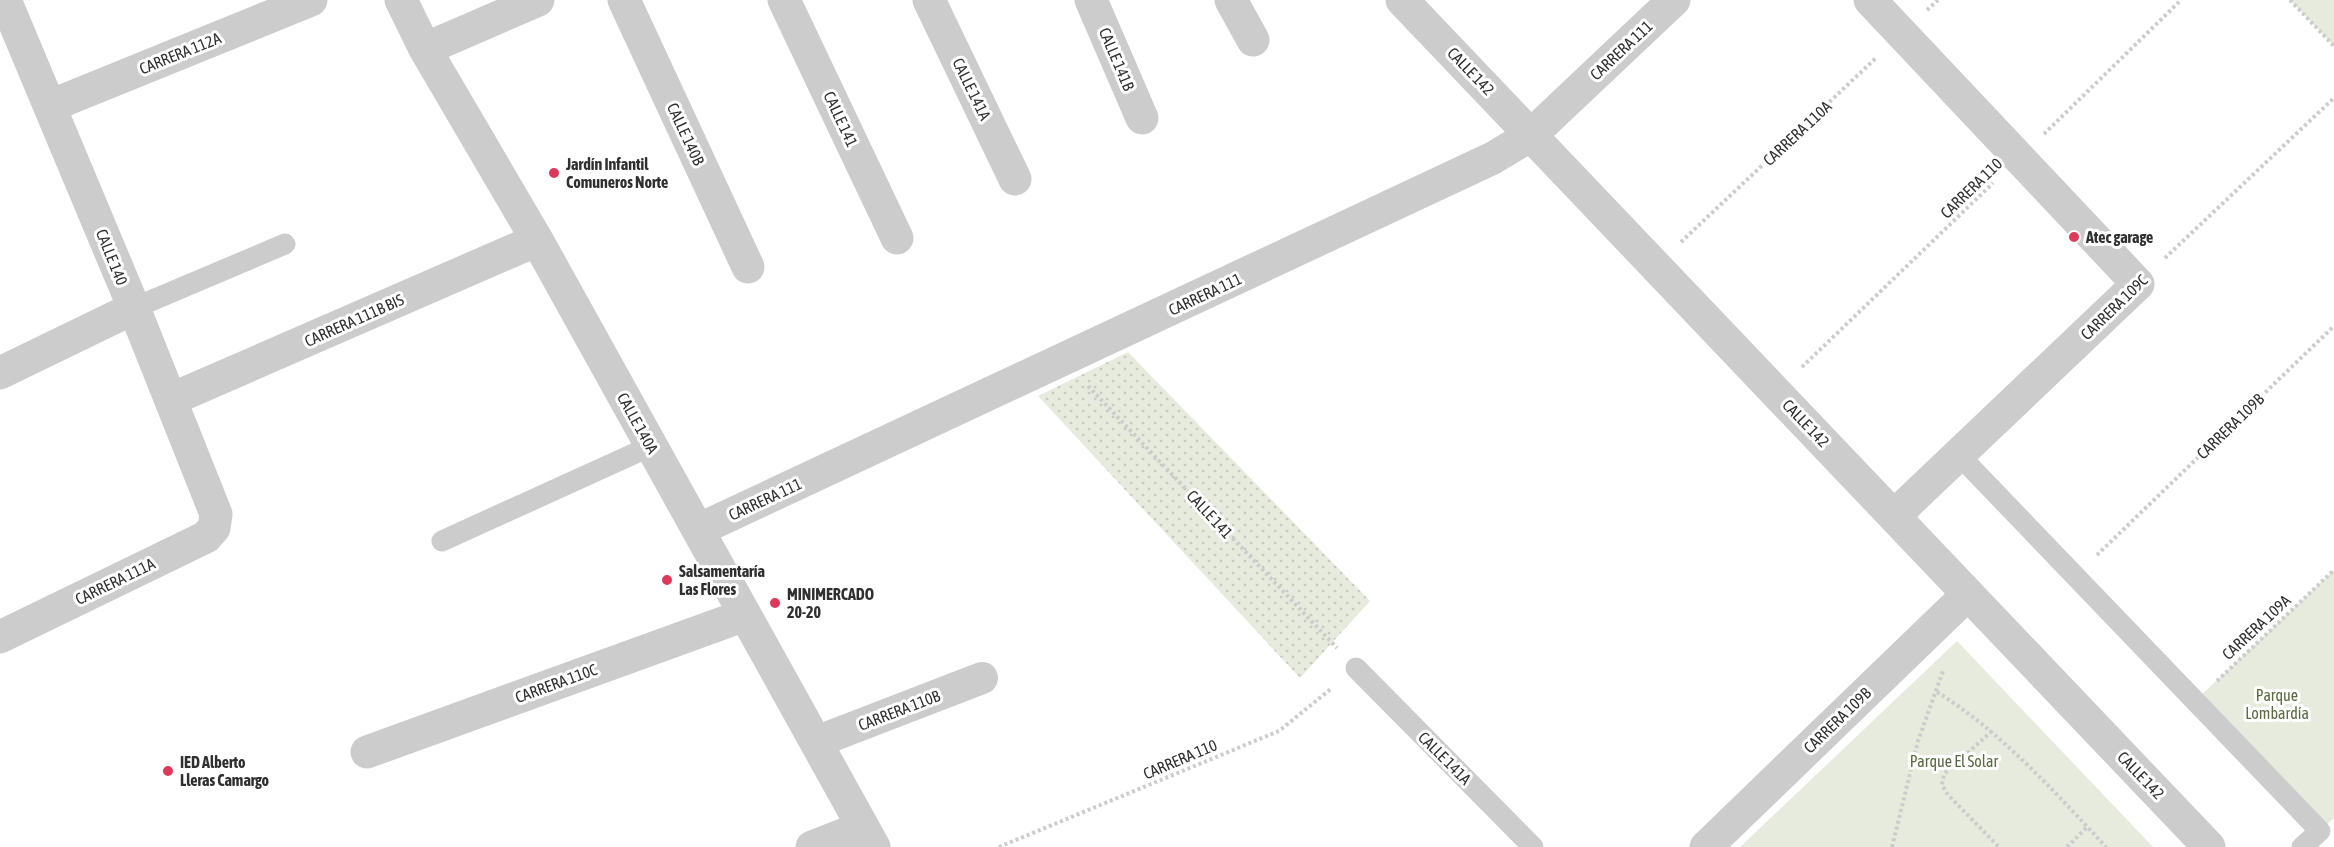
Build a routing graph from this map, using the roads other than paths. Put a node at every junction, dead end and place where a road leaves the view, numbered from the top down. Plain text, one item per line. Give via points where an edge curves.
1 (5, 0) edge
2 (311, 0) edge
3 (401, 0) edge
4 (538, 0) edge
5 (624, 0) edge
6 (784, 0) edge
7 (929, 0) edge
8 (1091, 0) edge
9 (1231, 0) edge
10 (1402, 0) edge
11 (1674, 0) edge
12 (1870, 0) edge
13 (1252, 40) dead end
14 (425, 49) junction
15 (50, 106) junction
16 (1142, 118) dead end
17 (1531, 135) junction
18 (1015, 179) dead end
19 (897, 237) dead end
20 (537, 240) junction
21 (285, 244) dead end
22 (748, 267) dead end
23 (134, 308) junction
24 (0, 373) edge
25 (172, 399) junction
26 (651, 446) junction
27 (1958, 454) junction
28 (216, 514) joint
29 (1894, 516) junction
30 (698, 530) junction
31 (442, 541) dead end
32 (1968, 594) junction
33 (745, 615) junction
34 (0, 637) edge
35 (1356, 668) road end
36 (982, 678) dead end
37 (816, 742) junction
38 (367, 752) dead end
39 (868, 837) edge
40 (812, 847) edge
41 (1533, 847) edge
42 (1706, 847) edge
43 (2209, 847) edge
44 (2302, 847) edge

1 - 15 street, CALLE 140
2 - 15 street, CARRERA 112A
3 - 14 street, CALLE 140A
4 - 14 street
5 - 22 street, CALLE 140B
6 - 19 street, CALLE 141
7 - 18 street, CALLE 141A
8 - 16 street, CALLE 141B
9 - 13 street
10 - 17 street, CALLE 142
11 - 17 street, CARRERA 111
12 - 27 street, CARRERA 109C via 2138,284
14 - 20 street, CALLE 140A
15 - 23 street, CALLE 140
17 - 29 street, CALLE 142
17 - 30 street, CARRERA 111 via 1493,158
20 - 25 street, CARRERA 111B BIS
20 - 26 street, CALLE 140A
21 - 23 lane
23 - 24 street
23 - 25 street, CALLE 140
25 - 28 street, CALLE 140
26 - 30 street, CALLE 140A
26 - 31 lane
27 - 29 street, CARRERA 109C
27 - 44 lane via 2320,831
28 - 34 street, CARRERA 111A via 214,528 206,537
29 - 32 street, CALLE 142
30 - 33 street, CALLE 140A
32 - 42 street, CARRERA 109B
32 - 43 street, CALLE 142
33 - 37 street, CALLE 140A
33 - 38 street, CARRERA 110C
35 - 41 lane, CALLE 141A
36 - 37 street, CARRERA 110B
37 - 39 street, CALLE 140A
39 - 40 street

